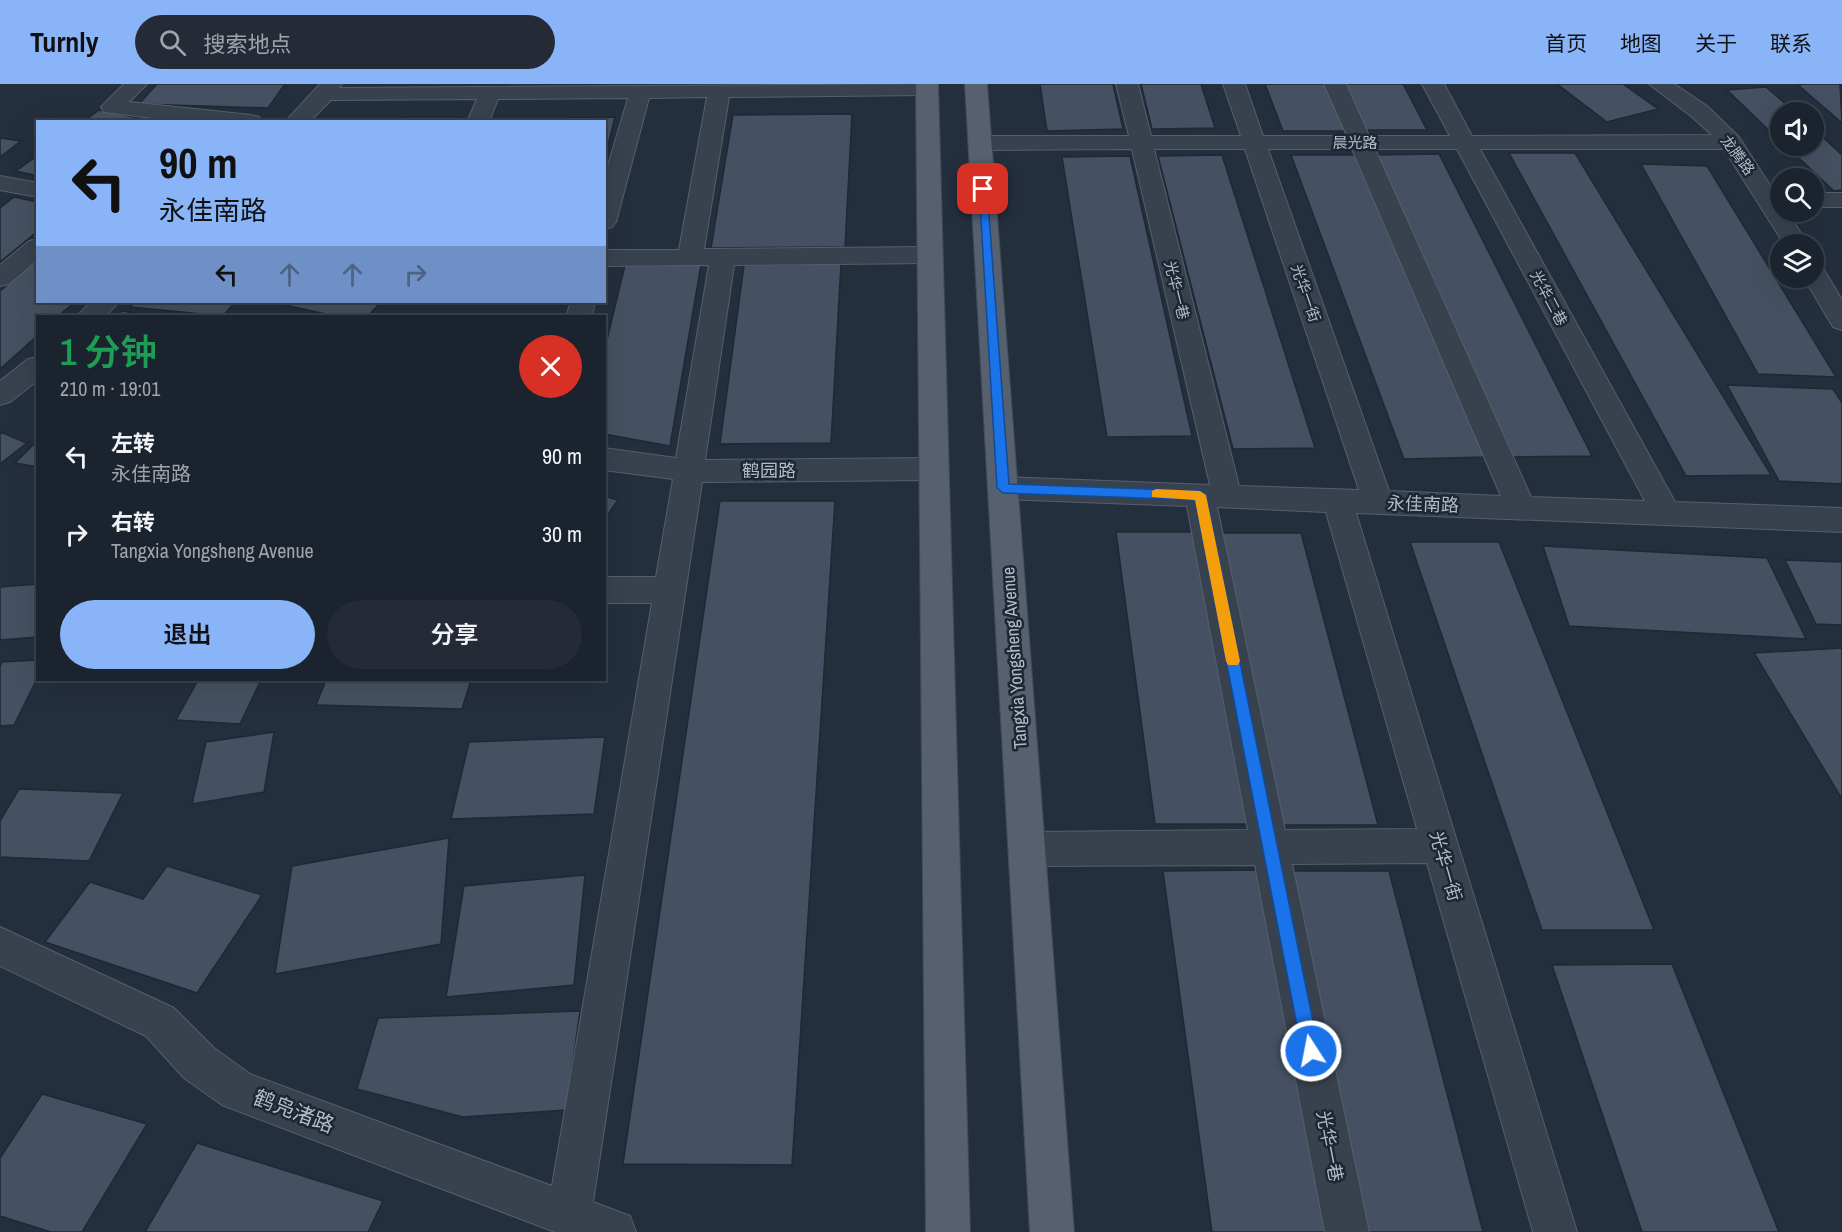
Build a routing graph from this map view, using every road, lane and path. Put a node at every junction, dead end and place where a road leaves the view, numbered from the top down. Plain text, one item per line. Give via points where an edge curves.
1 (136, 84) edge
2 (976, 84) edge
3 (1127, 84) edge
4 (1234, 84) edge
5 (1335, 84) edge
6 (1433, 84) edge
7 (1660, 84) edge
8 (927, 86) edge
9 (328, 89) edge
10 (719, 91) junction
11 (640, 92) junction
12 (490, 93) junction
13 (232, 120) edge
14 (298, 120) edge
15 (479, 120) edge
16 (980, 142) junction
17 (1141, 142) junction
18 (1254, 142) junction
19 (1360, 142) junction
20 (1465, 142) junction
21 (1731, 142) junction
22 (0, 183) edge
23 (36, 190) edge
24 (1770, 194) edge
25 (1824, 200) edge
26 (1842, 200) edge
27 (606, 215) edge
28 (36, 248) edge
29 (930, 255) junction
30 (690, 257) junction
31 (723, 257) junction
32 (606, 258) edge
33 (0, 278) edge
34 (1822, 288) edge
35 (105, 303) edge
36 (91, 315) edge
37 (1842, 321) edge
38 (35, 371) edge
39 (0, 395) edge
40 (606, 459) edge
41 (934, 469) junction
42 (690, 471) junction
43 (1003, 488) junction
44 (1214, 496) junction
45 (1338, 501) junction
46 (1378, 502) junction
47 (1521, 507) junction
48 (1666, 513) junction
49 (1842, 520) edge
50 (606, 590) edge
51 (670, 590) junction
52 (1440, 846) junction
53 (1270, 847) junction
54 (1027, 849) junction
55 (0, 946) edge
56 (569, 1215) junction
57 (614, 1232) edge
58 (948, 1232) edge
59 (1052, 1232) edge
60 (1347, 1232) edge
61 (1554, 1232) edge

1 - 13 street via 112,107
2 - 16 main road, Tangxia Yongsheng Avenue
3 - 17 street, 光华一巷
4 - 18 street, 光华一街
5 - 19 street
6 - 20 street, 光华二巷
7 - 21 street, 龙腾路 via 1699,111
8 - 10 street
8 - 29 main road
9 - 12 street
9 - 14 street
10 - 11 street
10 - 30 street
11 - 12 street
11 - 27 street
12 - 15 street
16 - 17 street, 晨光路
16 - 43 main road, Tangxia Yongsheng Avenue
17 - 18 street, 晨光路
17 - 44 street, 光华一巷
18 - 19 street, 晨光路
18 - 46 street, 光华一街
19 - 20 street, 晨光路
19 - 47 street
20 - 21 street, 晨光路
20 - 48 street, 光华二巷
21 - 24 street, 龙腾路
22 - 23 street
25 - 26 street
28 - 33 street
29 - 31 street
29 - 41 main road
30 - 31 street
30 - 32 street
31 - 42 street
34 - 37 street
35 - 36 street
38 - 39 street
40 - 42 street, 鹤园路
41 - 42 street, 鹤园路
41 - 58 main road
42 - 51 street
43 - 44 street, 永佳南路
43 - 54 main road, Tangxia Yongsheng Avenue
44 - 45 street, 永佳南路
44 - 53 street, 光华一巷
45 - 46 street, 永佳南路
45 - 52 street, 光华一街
46 - 47 street, 永佳南路
47 - 48 street, 永佳南路
48 - 49 street, 永佳南路
50 - 51 street
51 - 56 street
52 - 53 street
52 - 61 street, 光华一街
53 - 54 street
53 - 60 street, 光华一巷
54 - 59 main road, Tangxia Yongsheng Avenue
55 - 56 street, 鹤凫渚路 via 160,1022 199,1063 237,1090
56 - 57 street, 鹤凫渚路

